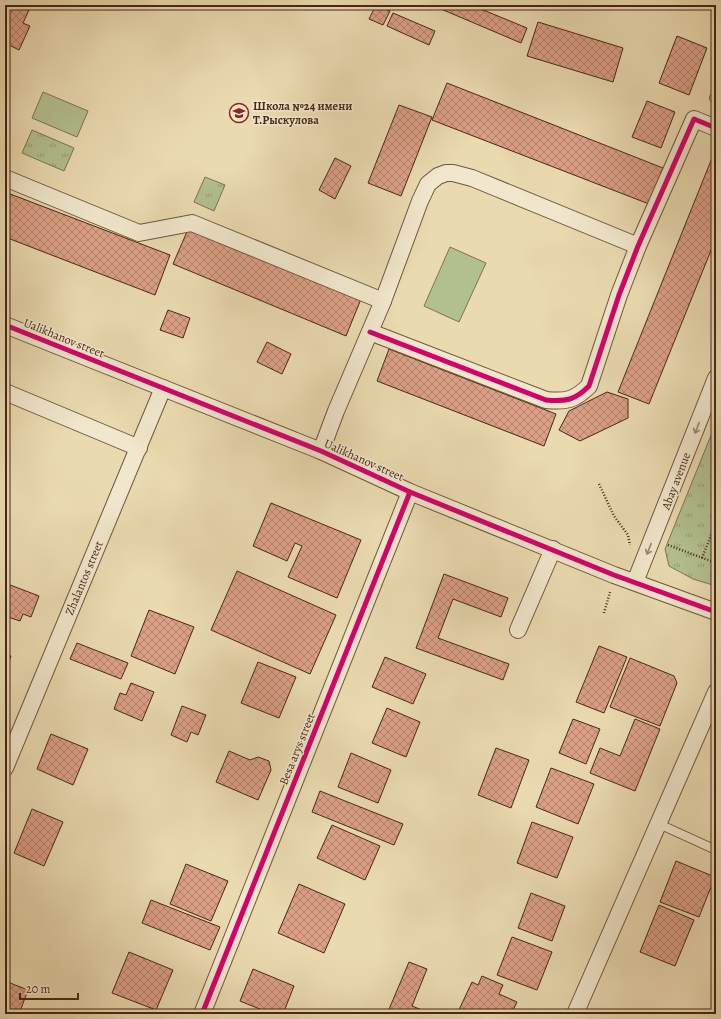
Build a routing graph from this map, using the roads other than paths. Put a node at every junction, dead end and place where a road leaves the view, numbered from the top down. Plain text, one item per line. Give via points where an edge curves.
1 (716, 128) edge
2 (5, 178) edge
3 (638, 246) junction
4 (384, 301) junction
5 (5, 325) edge
6 (370, 332) junction
7 (716, 378) edge
8 (163, 388) junction
9 (5, 392) edge
10 (139, 448) junction
11 (321, 451) junction
12 (410, 492) junction
13 (553, 549) junction
14 (635, 582) junction
15 (716, 612) edge
16 (518, 630) dead end
17 (716, 692) edge
18 (5, 768) edge
19 (659, 824) junction
20 (716, 850) edge
21 (202, 1014) edge
22 (575, 1014) edge

1 - 3 street via 694,119
2 - 4 street via 139,233 192,222
3 - 4 street via 472,178 446,173 428,184
3 - 6 street via 619,294 589,386 580,395 563,401 546,400 529,394
4 - 6 street
5 - 8 street, Ualikhanov street
6 - 11 street
7 -> 14 street, Abay avenue
8 - 10 street, Zhalantos street
8 - 11 street, Ualikhanov street
9 - 10 street
10 - 18 street, Zhalantos street
11 - 12 street, Ualikhanov street
12 - 13 street, Ualikhanov street
12 - 21 street, Besa arys street
13 - 14 street, Ualikhanov street
13 - 16 street
14 - 15 street, Ualikhanov street
17 - 19 street
19 - 20 lane
19 - 22 street

